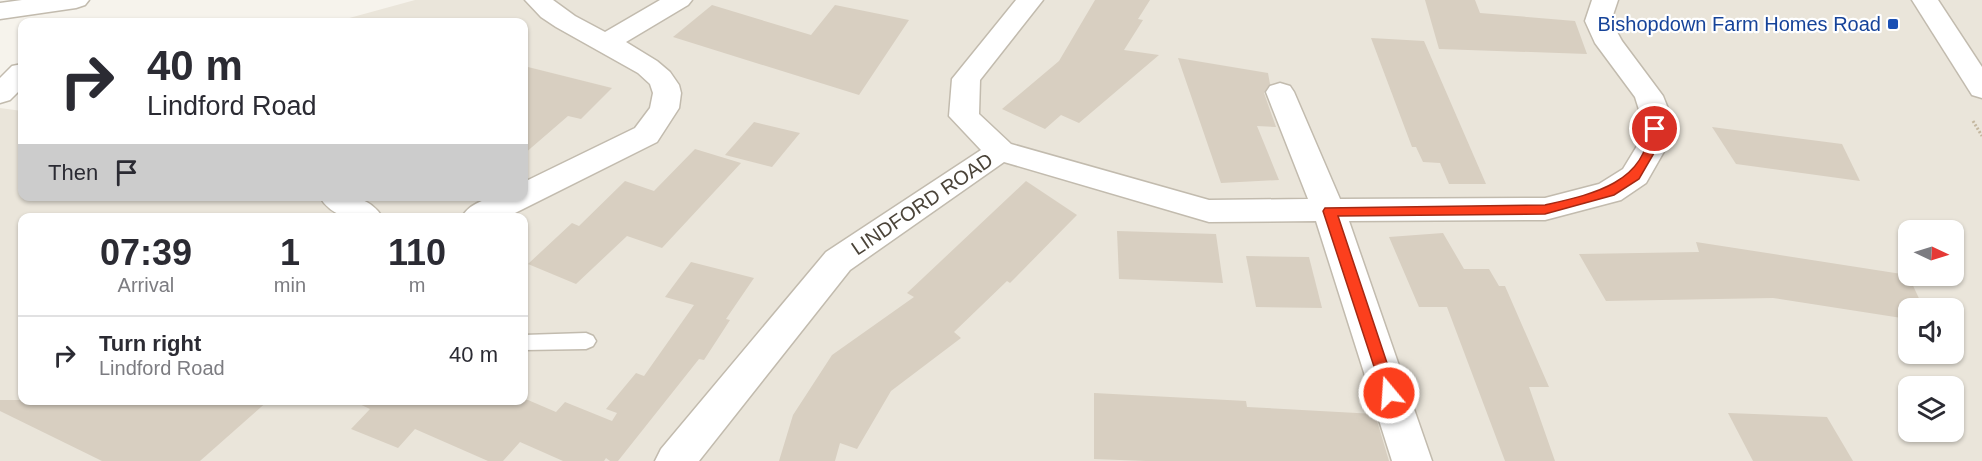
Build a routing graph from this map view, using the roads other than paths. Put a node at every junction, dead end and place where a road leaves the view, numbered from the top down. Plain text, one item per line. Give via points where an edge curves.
1 (76, 0) edge
2 (83, 0) edge
3 (538, 0) edge
4 (679, 0) edge
5 (1030, 0) edge
6 (1925, 0) edge
7 (1595, 2) edge
8 (0, 11) edge
9 (67, 18) edge
10 (605, 43) junction
11 (18, 76) edge
12 (1982, 89) edge
13 (1280, 92) dead end
14 (0, 94) edge
15 (1000, 151) junction
16 (528, 193) edge
17 (342, 201) edge
18 (512, 201) edge
19 (1329, 211) junction
20 (360, 213) edge
21 (487, 213) edge
22 (586, 341) dead end
23 (528, 343) edge
24 (675, 461) edge
25 (1412, 461) edge

1 - 8 street
2 - 9 street
3 - 10 street
4 - 10 street
5 - 15 street via 966,79 964,116
6 - 12 street
7 - 19 street, LINDFORD ROAD via 1598,21 1609,43 1649,96 1656,117 1655,141 1635,176 1610,192 1545,209
10 - 16 street via 660,78 666,94 662,114 646,135
11 - 14 street
13 - 19 street
15 - 19 street, LINDFORD ROAD via 1209,211
15 - 24 street, LINDFORD ROAD via 838,261
17 - 20 street
18 - 21 street
19 - 25 street
22 - 23 lane

